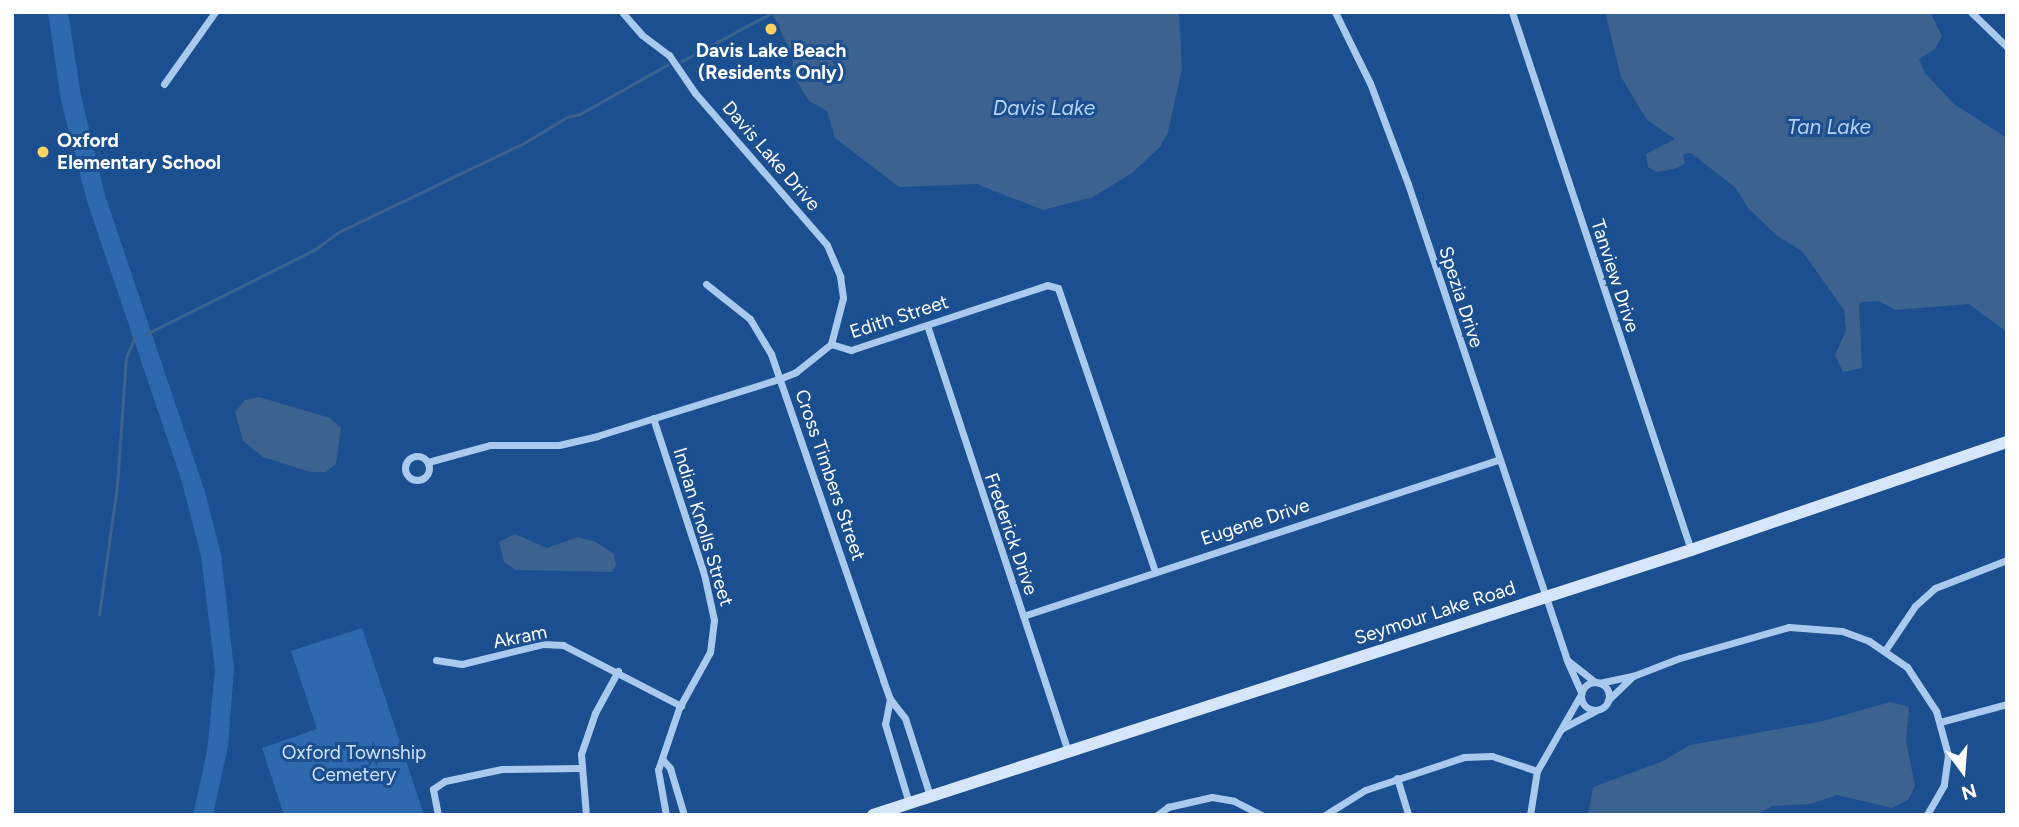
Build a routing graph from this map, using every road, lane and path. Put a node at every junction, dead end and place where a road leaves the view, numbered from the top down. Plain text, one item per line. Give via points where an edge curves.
1 (215, 12) edge
2 (622, 12) edge
3 (1335, 12) edge
4 (1512, 12) edge
5 (1971, 12) edge
6 (2007, 47) edge
7 (164, 84) dead end
8 (706, 284) dead end
9 (927, 325) junction
10 (831, 344) junction
11 (779, 379) junction
12 (653, 418) junction
13 (2007, 442) edge
14 (1499, 460) junction
15 (428, 461) dead end
16 (1691, 550) junction
17 (2007, 560) edge
18 (1155, 571) junction
19 (1544, 597) junction
20 (1023, 616) junction
21 (1886, 649) junction
22 (436, 660) dead end
23 (1567, 660) junction
24 (618, 671) junction
25 (1633, 676) junction
26 (1597, 682) junction
27 (1580, 694) junction
28 (890, 699) junction
29 (1608, 700) junction
30 (2007, 704) edge
31 (681, 706) junction
32 (1598, 709) junction
33 (1940, 722) junction
34 (1562, 729) junction
35 (1069, 751) junction
36 (663, 760) junction
37 (580, 768) junction
38 (1537, 771) junction
39 (1397, 778) junction
40 (930, 796) junction
41 (909, 803) junction
42 (438, 815) edge
43 (586, 815) edge
44 (666, 815) edge
45 (684, 815) edge
46 (873, 815) edge
47 (1157, 815) edge
48 (1262, 815) edge
49 (1325, 815) edge
50 (1408, 815) edge
51 (1530, 815) edge
52 (1927, 815) edge

1 - 7 street
2 - 10 street, Davis Lake Drive via 669,55 695,93 827,245 843,298
3 - 14 street, Spezia Drive via 1370,83 1408,184
4 - 16 street, Tanview Drive
5 - 6 street
8 - 11 street, Cross Timbers Street via 750,319
9 - 10 street, Edith Street via 851,350
9 - 18 street, Edith Street via 1047,285 1058,288
9 - 20 street, Frederick Drive
10 - 11 street, Edith Street via 796,372
11 - 12 street, Edith Street
11 - 28 street, Cross Timbers Street
12 - 15 street, Edith Street via 575,443 490,445
12 - 31 street, Indian Knolls Street via 704,574 714,620 710,652
13 - 16 street, Seymour Lake Road
14 - 18 street, Eugene Drive
14 - 19 street, Spezia Drive
16 - 19 street, Seymour Lake Road
17 - 21 street via 1935,589 1915,606
18 - 20 street, Eugene Drive
19 - 23 street, Spezia Drive
19 - 35 street, Seymour Lake Road
20 - 35 street, Frederick Drive
21 - 25 street via 1842,631 1789,627 1691,654
21 - 33 street via 1920,681
22 - 24 street, Akram via 462,664 543,644 563,645
23 - 26 street
23 - 27 street, Spezia Drive
24 - 31 street, Akram
24 - 37 street via 587,732
25 - 26 street
25 - 29 street
26 - 27 street
26 - 29 street via 1608,692
27 - 32 street via 1588,708
27 - 34 street
28 - 40 street, Cross Timbers Street via 905,718
28 - 41 street, Cross Timbers Street via 885,724
29 - 32 street
30 - 33 street
31 - 36 street, Indian Knolls Street
32 - 34 street
33 - 52 street via 1947,770
34 - 38 street
35 - 40 street, Seymour Lake Road
36 - 44 street, Indian Knolls Street via 658,770
36 - 45 street via 670,768
37 - 42 street via 472,772 445,781 433,792
37 - 43 street
38 - 39 street via 1511,760 1476,756
38 - 51 street
39 - 49 street via 1342,802
39 - 50 street
40 - 41 street, Seymour Lake Road
41 - 46 street, Seymour Lake Road
47 - 48 street via 1168,807 1212,797 1234,801

